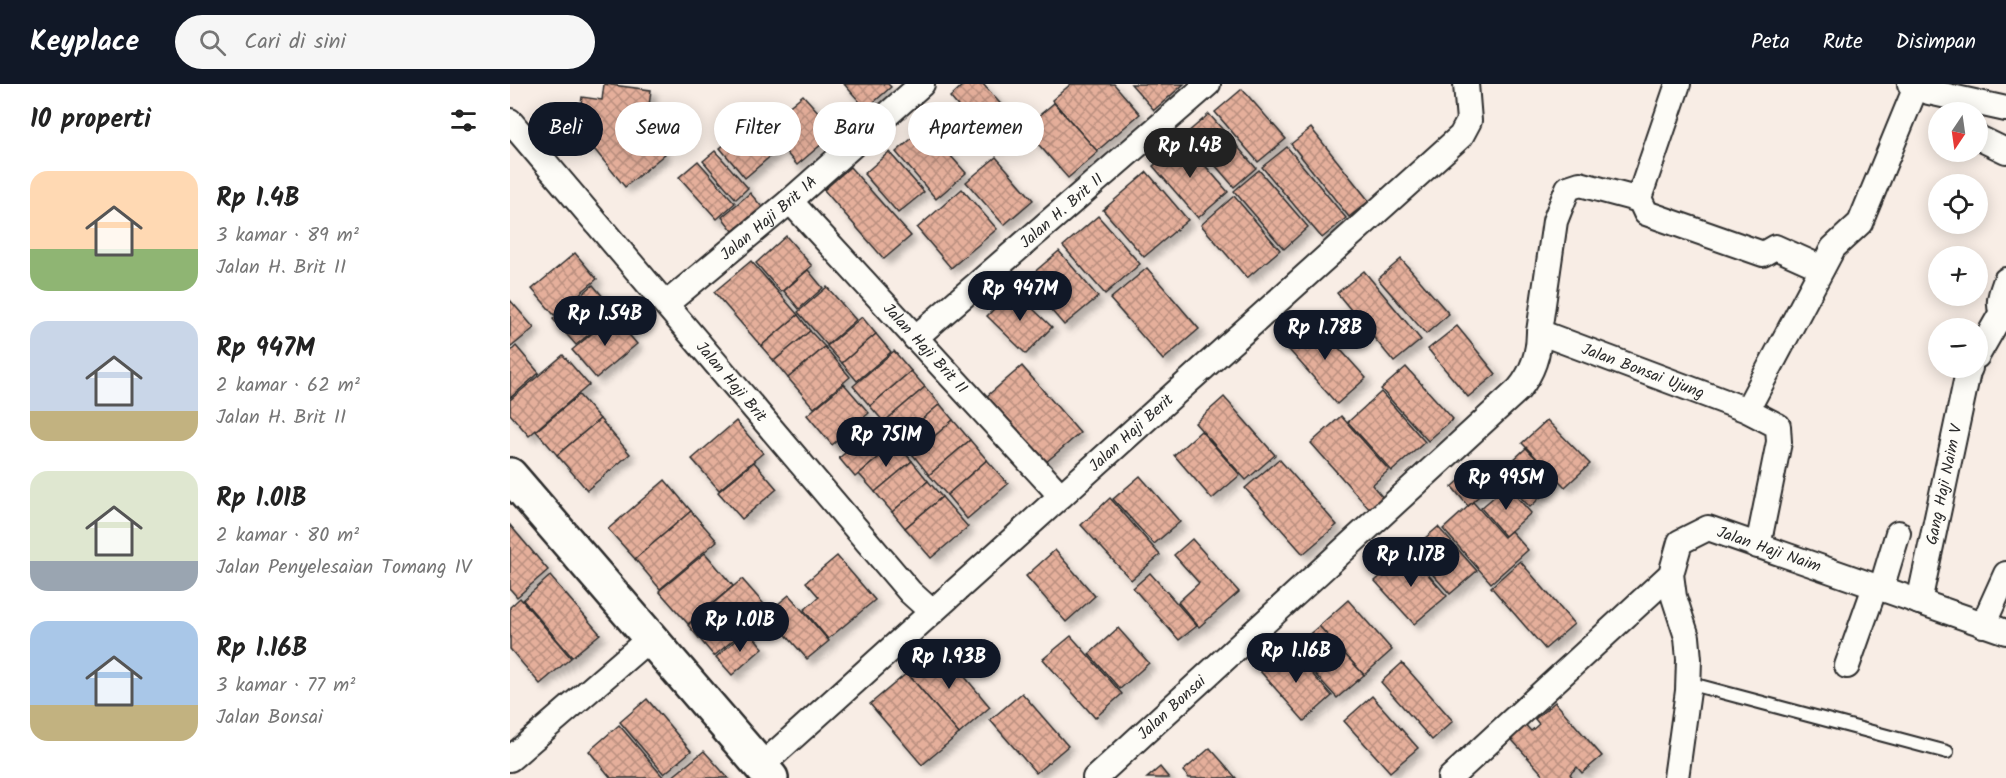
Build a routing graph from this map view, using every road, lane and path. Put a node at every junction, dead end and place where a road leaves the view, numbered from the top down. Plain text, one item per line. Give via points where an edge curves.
1 (922, 84) edge
2 (1208, 84) edge
3 (1466, 84) edge
4 (1678, 84) edge
5 (1918, 87) edge
6 (1937, 102) edge
7 (2006, 109) edge
8 (510, 121) edge
9 (1988, 142) edge
10 (2006, 151) edge
11 (1639, 198) junction
12 (790, 201) junction
13 (1822, 268) junction
14 (2006, 280) edge
15 (666, 304) junction
16 (2004, 316) edge
17 (1539, 332) junction
18 (915, 338) junction
19 (1988, 340) edge
20 (1967, 378) edge
21 (1747, 410) junction
22 (510, 475) edge
23 (1061, 496) junction
24 (1898, 533) dead end
25 (1758, 546) junction
26 (2006, 573) edge
27 (1671, 574) junction
28 (1878, 588) junction
29 (1919, 602) junction
30 (932, 612) junction
31 (1983, 625) junction
32 (2006, 632) edge
33 (650, 638) junction
34 (1847, 666) dead end
35 (1688, 683) junction
36 (1947, 752) dead end
37 (510, 759) edge
38 (766, 772) edge
39 (1095, 778) edge
40 (1450, 778) edge
41 (1676, 778) edge

1 - 12 street, Jalan Haji Brit 1A
2 - 18 street, Jalan H. Brit II
3 - 23 street, Jalan Haji Berit via 1469,121 1461,136
4 - 11 street
5 - 6 street
5 - 7 street
5 - 13 street via 1860,224 1833,248
8 - 15 street, Jalan Haji Brit
9 - 10 street
11 - 13 street via 1646,213 1763,254 1775,247
11 - 17 street, Jalan Bonsai via 1580,184 1568,188 1555,221
12 - 15 street, Jalan Haji Brit 1A
12 - 18 street, Jalan Haji Brit II
13 - 21 street
14 - 16 street via 1999,301
15 - 30 street, Jalan Haji Brit via 910,592
16 - 19 street
17 - 21 street, Jalan Bonsai Ujung
17 - 39 street, Jalan Bonsai via 1534,363 1519,389
18 - 23 street, Jalan Haji Brit II
20 - 29 street, Gang Haji Naim V
21 - 25 street, Jalan Bonsai Ujung via 1778,426 1779,442
22 - 33 street
23 - 30 street, Jalan Haji Berit
24 - 28 street
25 - 27 street, Jalan Haji Naim via 1708,528 1680,542
25 - 28 street, Jalan Haji Naim
26 - 31 street
27 - 35 street via 1687,637
27 - 40 street
28 - 29 street, Jalan Haji Naim
28 - 34 street
29 - 31 street, Jalan Haji Naim
30 - 38 street, Jalan Haji Berit
31 - 32 street, Jalan Haji Naim
33 - 37 street
33 - 38 street
35 - 36 lane
35 - 41 street

